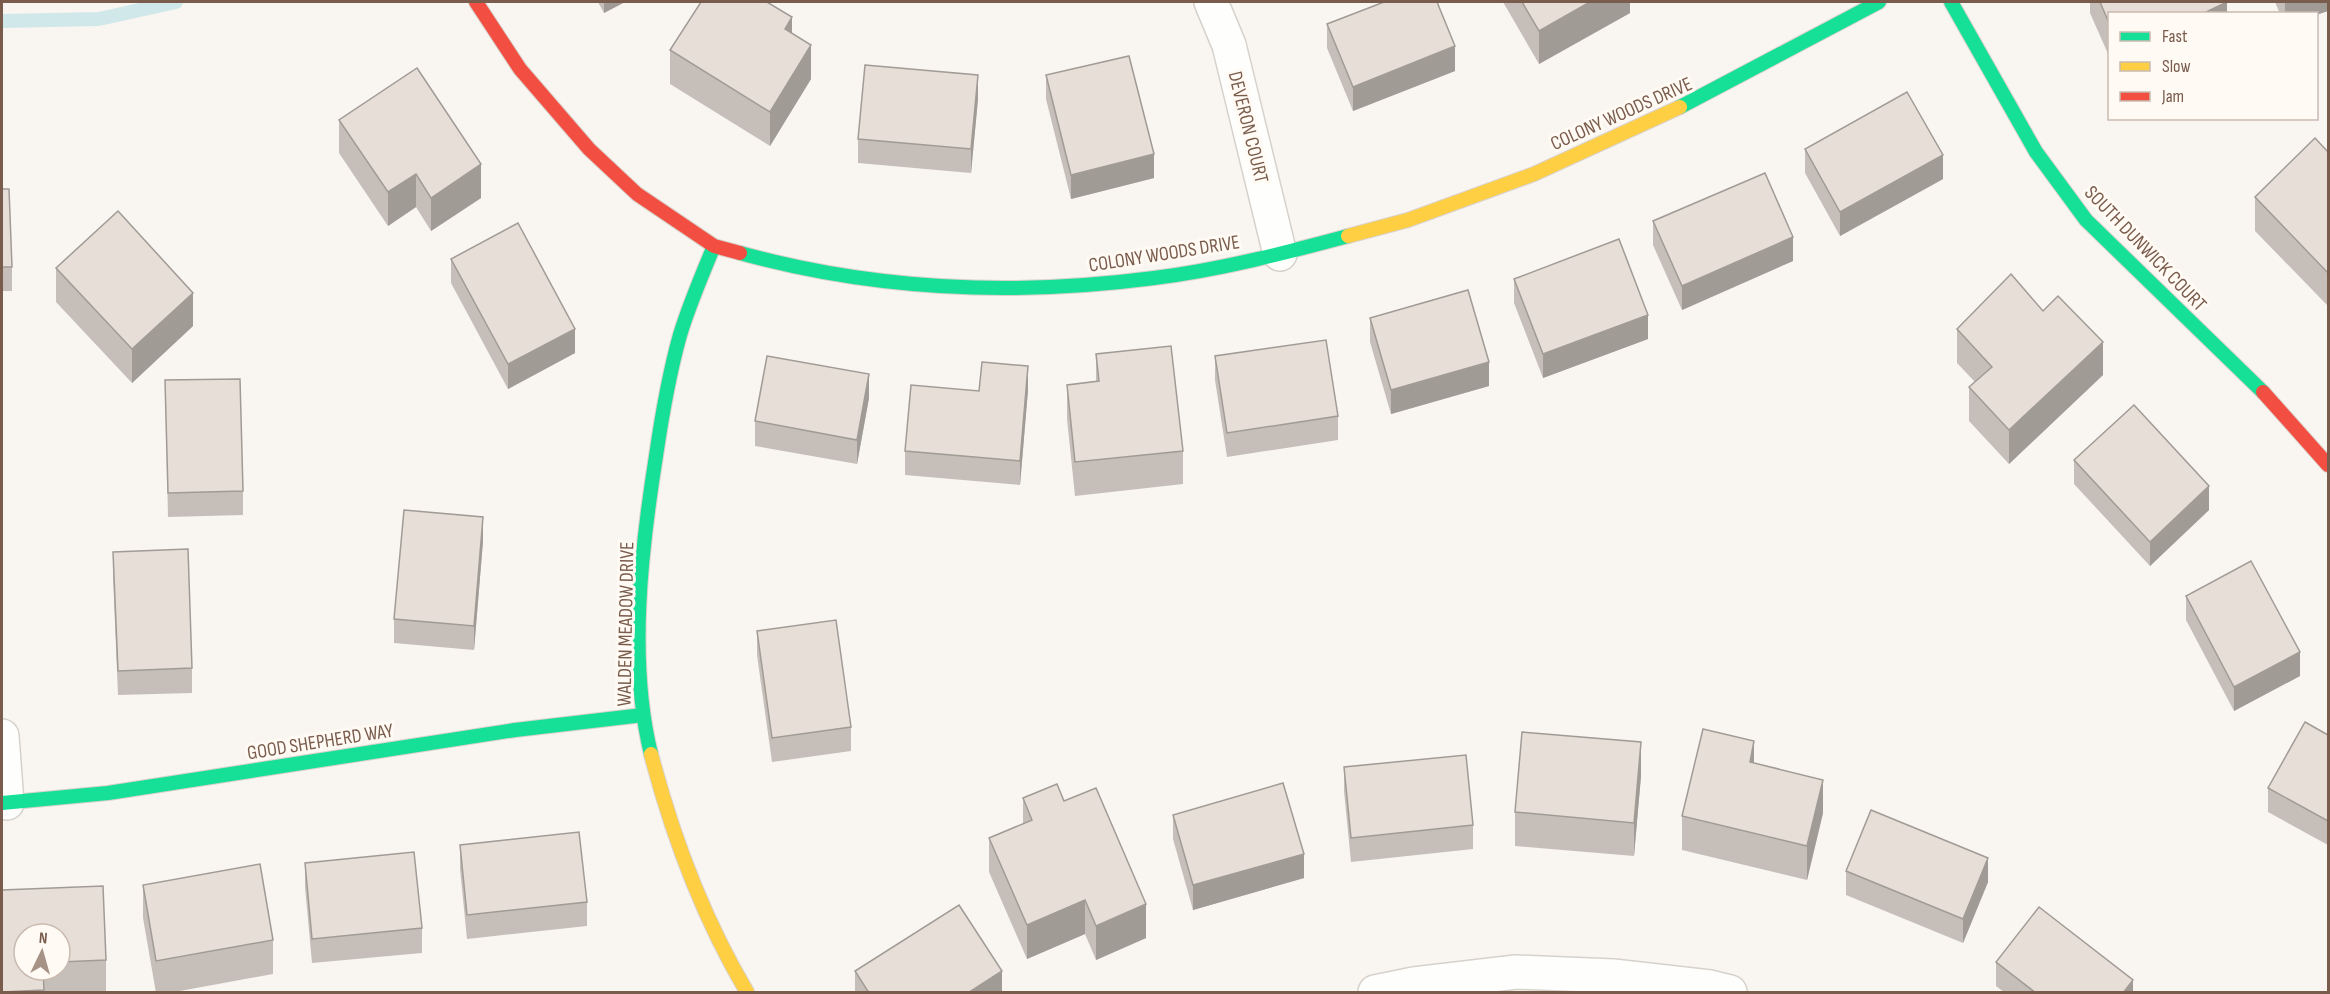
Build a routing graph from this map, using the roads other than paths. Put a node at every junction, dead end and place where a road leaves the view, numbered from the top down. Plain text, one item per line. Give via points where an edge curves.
1 (476, 2) edge
2 (1211, 2) edge
3 (1879, 2) edge
4 (1951, 2) edge
5 (714, 246) junction
6 (1280, 254) junction
7 (2328, 465) edge
8 (644, 715) junction
9 (2, 735) edge
10 (4, 803) edge
11 (747, 993) edge
12 (1375, 993) edge
13 (1730, 993) edge

1 - 5 street, COLONY WOODS DRIVE via 520,69 589,149 637,194
2 - 6 street, DEVERON COURT via 1229,45
3 - 6 street, COLONY WOODS DRIVE via 1703,98 1534,174 1408,220
4 - 7 street, SOUTH DUNWICK COURT via 2036,152 2086,220 2262,391
5 - 6 street, COLONY WOODS DRIVE via 791,267 856,278 1014,288 1156,278
5 - 8 street, WALDEN MEADOW DRIVE via 680,335 652,480 643,561 640,644
8 - 10 street, GOOD SHEPHERD WAY via 515,730 108,794
8 - 11 street, WALDEN MEADOW DRIVE via 653,763 678,849 704,912
9 - 10 street
12 - 13 street via 1414,984 1516,972 1613,976 1710,987

